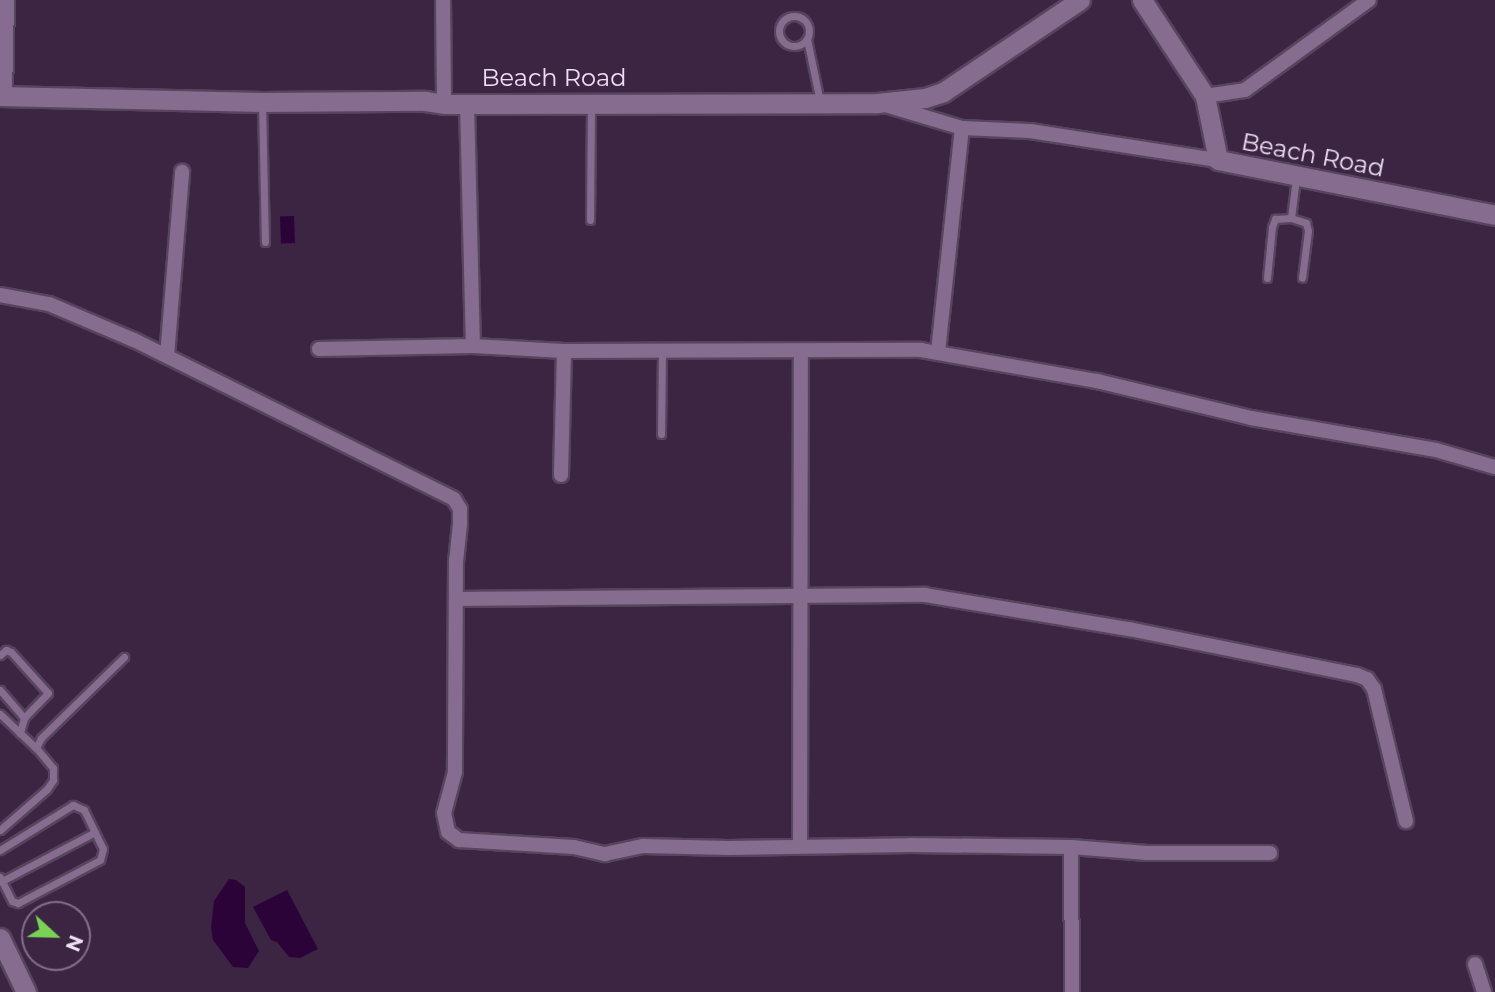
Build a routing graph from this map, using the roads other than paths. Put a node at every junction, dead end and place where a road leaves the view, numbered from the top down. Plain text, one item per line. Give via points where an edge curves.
1 (4, 0) edge
2 (443, 0) edge
3 (1080, 0) edge
4 (1142, 0) edge
5 (1369, 0) edge
6 (807, 39) junction
7 (1, 96) edge
8 (1205, 96) junction
9 (262, 102) junction
10 (467, 103) junction
11 (591, 103) junction
12 (821, 103) junction
13 (877, 103) junction
14 (444, 104) junction
15 (962, 128) junction
16 (1218, 160) junction
17 (183, 172) dead end
18 (1296, 177) junction
19 (1495, 215) edge
20 (1291, 218) junction
21 (590, 220) dead end
22 (265, 242) dead end
23 (1267, 278) dead end
24 (1302, 278) dead end
25 (0, 295) edge
26 (473, 346) junction
27 (319, 349) dead end
28 (564, 351) junction
29 (662, 351) junction
30 (801, 351) junction
31 (938, 352) junction
32 (167, 356) junction
33 (661, 434) dead end
34 (1495, 467) edge
35 (561, 475) dead end
36 (799, 594) junction
37 (457, 599) junction
38 (0, 654) edge
39 (124, 657) dead end
40 (0, 690) edge
41 (0, 714) edge
42 (24, 718) junction
43 (20, 733) junction
44 (36, 748) junction
45 (1406, 821) dead end
46 (0, 830) edge
47 (95, 832) junction
48 (800, 846) junction
49 (1071, 846) junction
50 (0, 850) edge
51 (1270, 853) dead end
52 (1, 879) edge
53 (0, 938) edge
54 (1475, 964) dead end
55 (26, 992) edge
56 (1072, 992) edge
57 (1484, 992) edge

1 - 7 main road
2 - 14 street
3 - 13 main road, Beach Road via 943,92
4 - 8 main road, Beach Road
5 - 8 street via 1245,89
6 - 6 lane via 802,18 786,18 780,24 780,39 786,45 794,47
6 - 12 lane
7 - 9 main road, Beach Road
8 - 16 main road, Beach Road
9 - 14 main road, Beach Road
9 - 22 lane
10 - 11 main road, Beach Road
10 - 14 main road, Beach Road
10 - 26 street
11 - 12 main road, Beach Road
11 - 21 lane
12 - 13 main road, Beach Road
13 - 15 street
15 - 16 street via 1030,131
15 - 31 street
16 - 18 main road, Beach Road
17 - 32 street
18 - 19 main road, Beach Road
18 - 20 lane
20 - 23 lane via 1275,219
20 - 24 lane via 1306,223 1308,231
25 - 32 street via 49,304
26 - 27 street
26 - 28 street
28 - 29 street
28 - 35 street
29 - 30 street
29 - 33 lane
30 - 31 street via 895,348
30 - 36 street
31 - 34 street via 1097,381 1251,418 1436,450
32 - 37 street via 454,499 460,509
36 - 37 street
36 - 45 street via 963,599 1362,676 1374,689
36 - 48 street
37 - 48 street via 455,772 444,813 448,831 459,840 574,847 606,854 643,846
38 - 42 lane via 11,652 48,693
39 - 44 lane
40 - 42 lane
41 - 43 lane
42 - 43 lane
43 - 44 lane
44 - 46 lane via 53,768 53,780
47 - 50 lane via 84,810 73,806
47 - 52 lane
47 - 52 lane via 103,855 18,903 12,901
48 - 49 street
49 - 51 street via 1147,853
49 - 56 street
53 - 55 main road
54 - 57 street

